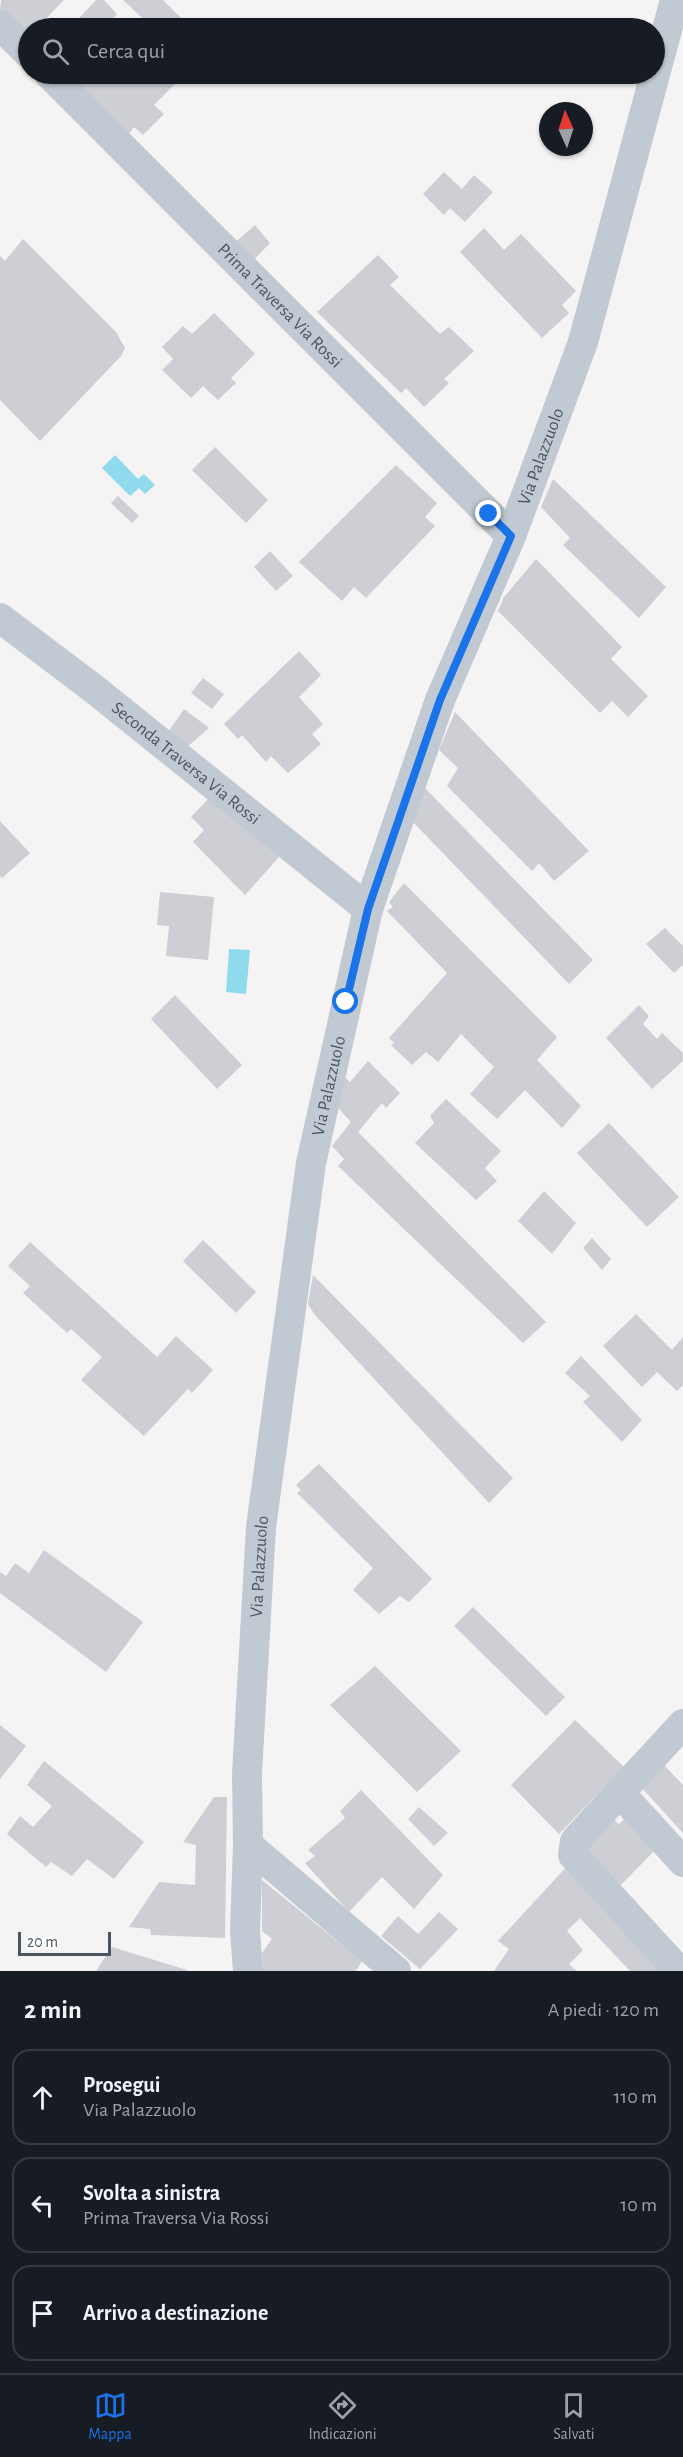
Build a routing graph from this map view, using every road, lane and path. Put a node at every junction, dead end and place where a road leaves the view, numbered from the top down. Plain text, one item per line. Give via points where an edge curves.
1 (675, 0) edge
2 (0, 25) edge
3 (665, 37) edge
4 (18, 43) edge
5 (59, 84) edge
6 (652, 84) edge
7 (511, 536) junction
8 (0, 618) edge
9 (368, 909) junction
10 (683, 1724) edge
11 (620, 1793) junction
12 (248, 1845) junction
13 (683, 1862) edge
14 (248, 1971) edge
15 (396, 1971) edge
16 (679, 1971) edge

1 - 3 street, Via Palazzuolo
2 - 4 street
5 - 7 street, Prima Traversa Via Rossi
6 - 7 street, Via Palazzuolo via 583,342
7 - 9 street, Via Palazzuolo via 440,700
8 - 9 street, Seconda Traversa Via Rossi
9 - 12 street, Via Palazzuolo via 311,1163 261,1527 247,1774
10 - 11 street
11 - 13 street
11 - 16 street via 575,1841 573,1855
12 - 14 street, Via Palazzuolo
12 - 15 street

